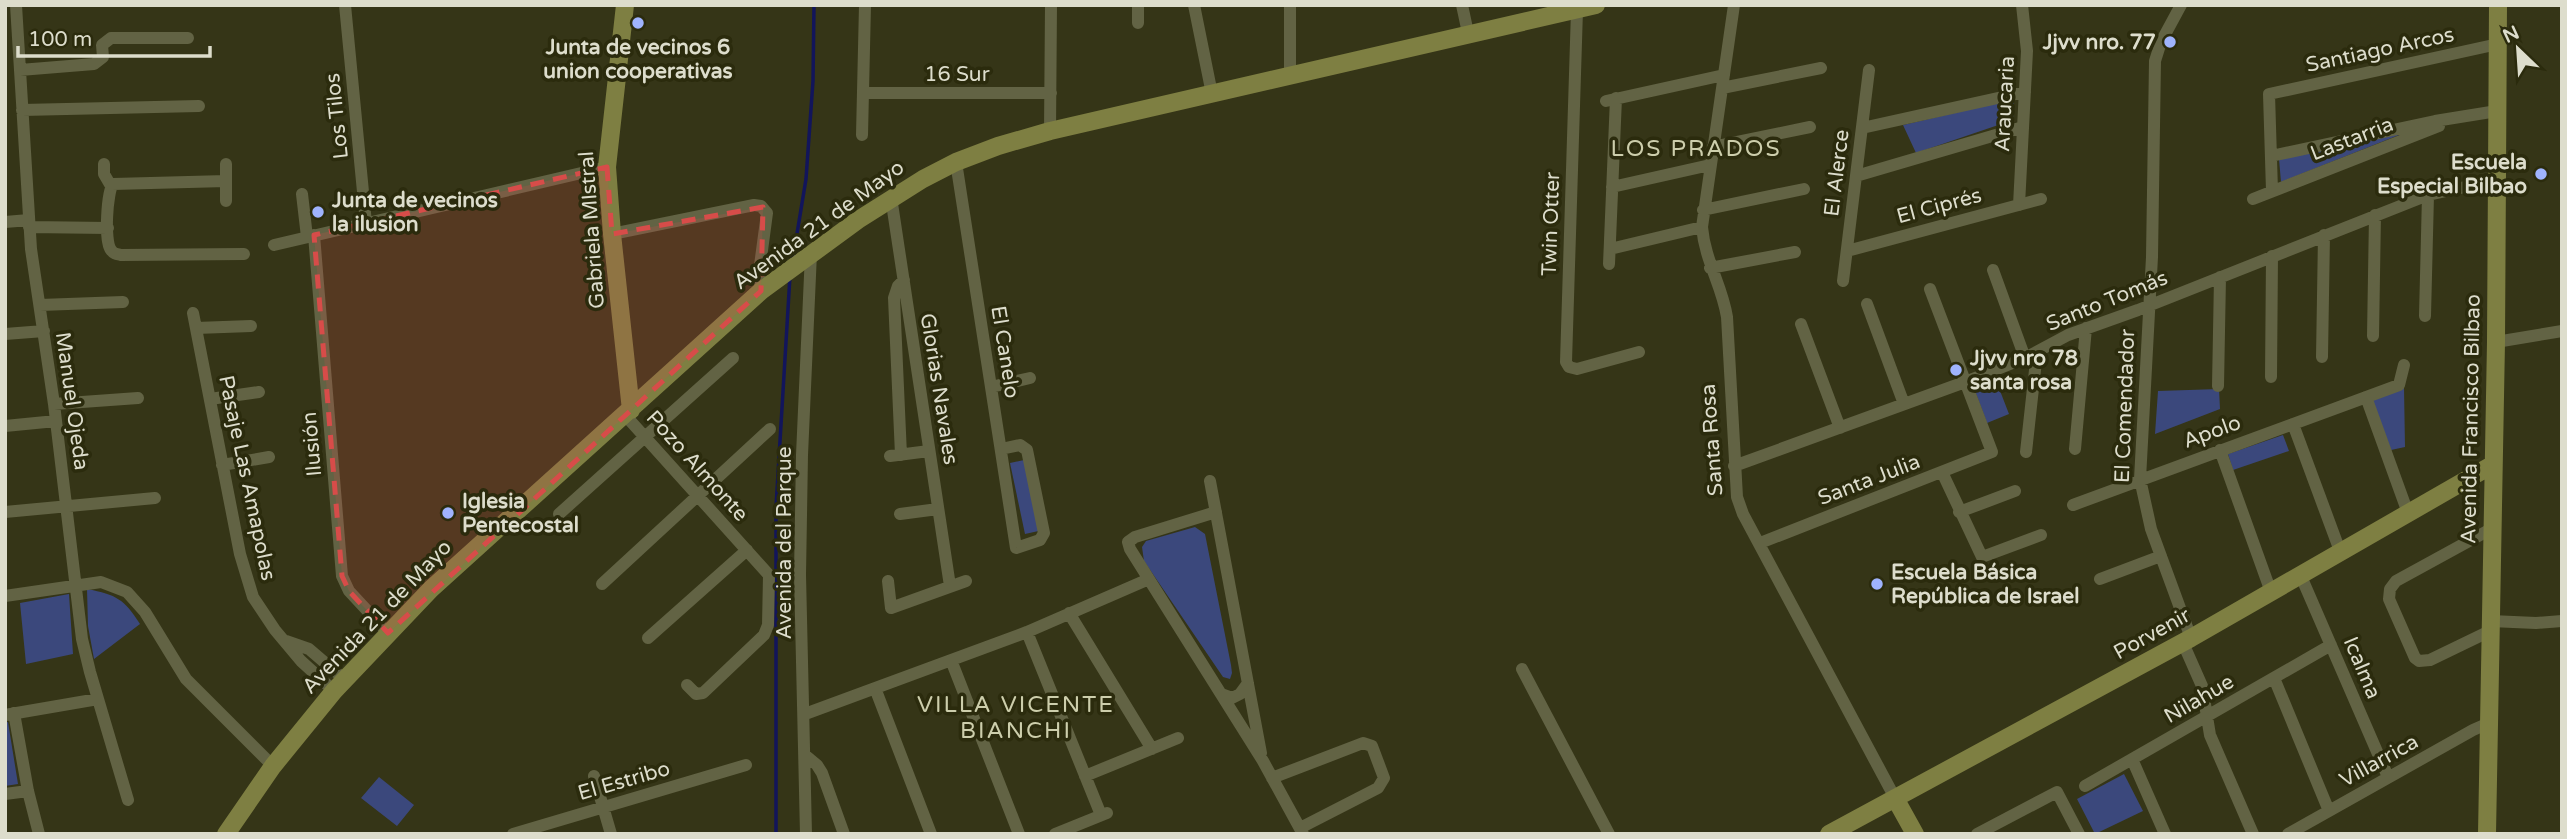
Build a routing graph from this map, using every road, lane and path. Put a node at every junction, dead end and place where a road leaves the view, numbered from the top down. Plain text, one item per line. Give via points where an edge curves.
1 (345, 5) edge
2 (625, 5) edge
3 (865, 5) edge
4 (1051, 5) edge
5 (1138, 5) edge
6 (1194, 5) edge
7 (1290, 5) edge
8 (1462, 5) edge
9 (1596, 5) edge
10 (1734, 5) edge
11 (2022, 5) edge
12 (2181, 5) edge
13 (2498, 5) edge
14 (14, 7) edge
15 (1577, 10) junction
16 (1138, 23) dead end
17 (1468, 33) junction
18 (188, 38) dead end
19 (2498, 44) junction
20 (1821, 68) dead end
21 (20, 70) junction
22 (1869, 70) dead end
23 (1290, 76) junction
24 (1723, 81) junction
25 (2025, 92) junction
26 (863, 93) junction
27 (1051, 93) junction
28 (1212, 94) junction
29 (199, 106) dead end
30 (22, 110) junction
31 (2497, 111) junction
32 (2465, 116) junction
33 (1810, 127) dead end
34 (2023, 127) junction
35 (1862, 128) junction
36 (1050, 131) junction
37 (862, 135) dead end
38 (1713, 147) junction
39 (2271, 156) junction
40 (956, 162) junction
41 (104, 164) dead end
42 (226, 164) dead end
43 (1710, 165) junction
44 (607, 167) junction
45 (1856, 176) junction
46 (2497, 180) junction
47 (226, 181) junction
48 (111, 186) junction
49 (1612, 187) junction
50 (1804, 189) dead end
51 (2272, 191) junction
52 (302, 194) dead end
53 (2428, 195) junction
54 (891, 197) junction
55 (2041, 199) dead end
56 (2253, 199) dead end
57 (226, 201) dead end
58 (2019, 205) junction
59 (1703, 209) junction
60 (2375, 215) junction
61 (5, 222) edge
62 (366, 223) junction
63 (29, 224) junction
64 (1702, 227) junction
65 (108, 228) junction
66 (612, 234) junction
67 (2324, 235) junction
68 (311, 236) junction
69 (274, 244) dead end
70 (1610, 249) junction
71 (1847, 251) junction
72 (1796, 253) dead end
73 (244, 254) dead end
74 (2272, 256) junction
75 (806, 257) junction
76 (1609, 264) dead end
77 (1710, 268) junction
78 (1993, 270) dead end
79 (2220, 277) junction
80 (904, 280) junction
81 (1843, 281) dead end
82 (1930, 289) dead end
83 (761, 291) junction
84 (123, 302) dead end
85 (1867, 304) dead end
86 (40, 305) junction
87 (2148, 306) junction
88 (193, 313) dead end
89 (2425, 316) dead end
90 (1801, 324) dead end
91 (251, 326) dead end
92 (196, 328) junction
93 (2086, 328) junction
94 (44, 331) junction
95 (2562, 331) edge
96 (5, 334) edge
97 (2374, 336) dead end
98 (2496, 342) junction
99 (1639, 352) dead end
100 (2031, 355) junction
101 (2322, 356) dead end
102 (733, 358) dead end
103 (2404, 365) dead end
104 (2271, 377) dead end
105 (1030, 379) dead end
106 (1965, 382) junction
107 (2218, 386) dead end
108 (991, 387) junction
109 (259, 392) dead end
110 (2366, 397) junction
111 (138, 398) dead end
112 (210, 399) junction
113 (54, 404) junction
114 (1904, 404) junction
115 (628, 412) junction
116 (56, 421) junction
117 (2293, 424) junction
118 (5, 426) edge
119 (1840, 428) junction
120 (770, 429) dead end
121 (645, 438) junction
122 (1001, 449) junction
123 (2075, 449) dead end
124 (2220, 450) junction
125 (929, 452) junction
126 (2026, 452) dead end
127 (269, 457) dead end
128 (222, 465) junction
129 (2492, 465) junction
130 (1734, 466) junction
131 (1942, 472) junction
132 (2140, 479) junction
133 (1210, 481) dead end
134 (2015, 491) dead end
135 (698, 496) junction
136 (155, 498) dead end
137 (2073, 505) dead end
138 (66, 507) junction
139 (938, 509) junction
140 (1216, 512) junction
141 (1959, 512) junction
142 (5, 513) edge
143 (2408, 513) junction
144 (559, 514) dead end
145 (900, 514) dead end
146 (2491, 528) junction
147 (2042, 535) dead end
148 (1760, 543) junction
149 (747, 550) junction
150 (2340, 551) junction
151 (2161, 556) junction
152 (2300, 575) junction
153 (1149, 579) junction
154 (2100, 579) dead end
155 (966, 580) dead end
156 (888, 581) dead end
157 (76, 584) junction
158 (602, 584) dead end
159 (950, 586) junction
160 (2271, 592) junction
161 (5, 596) edge
162 (1069, 613) junction
163 (2562, 621) edge
164 (2491, 626) junction
165 (1027, 632) junction
166 (388, 633) junction
167 (648, 638) dead end
168 (2187, 641) junction
169 (2331, 645) junction
170 (951, 660) junction
171 (1522, 669) dead end
172 (2274, 678) junction
173 (1248, 683) junction
174 (339, 685) junction
175 (687, 685) dead end
176 (875, 688) junction
177 (1221, 694) junction
178 (98, 699) junction
179 (10, 714) edge
180 (804, 714) junction
181 (2207, 717) junction
182 (2489, 723) junction
183 (1178, 738) dead end
184 (1152, 749) junction
185 (805, 755) junction
186 (2132, 759) junction
187 (1263, 761) junction
188 (747, 765) dead end
189 (273, 766) junction
190 (594, 776) dead end
191 (1085, 776) junction
192 (2388, 777) junction
193 (1272, 778) junction
194 (2085, 786) dead end
195 (28, 790) junction
196 (5, 794) edge
197 (1895, 798) junction
198 (128, 800) dead end
199 (603, 807) junction
200 (2329, 811) junction
201 (1081, 829) edge
202 (1302, 831) edge
203 (2249, 832) edge
204 (39, 834) edge
205 (226, 834) edge
206 (513, 834) edge
207 (611, 834) edge
208 (806, 834) edge
209 (844, 834) edge
210 (931, 834) edge
211 (1019, 834) edge
212 (1055, 834) edge
213 (1609, 834) edge
214 (1829, 834) edge
215 (1915, 834) edge
216 (1977, 834) edge
217 (2079, 834) edge
218 (2165, 834) edge
219 (2288, 834) edge
220 (2487, 834) edge

1 - 62 street, Los Tilos
2 - 44 main road, Gabriela MIstral
3 - 26 street
4 - 27 street
5 - 16 street
6 - 28 street
7 - 23 street
8 - 17 street
9 - 15 main road, Avenida 21 de Mayo
10 - 24 street, Santa Rosa
11 - 25 street, Araucaria
12 - 87 street, El Comendador via 2155,61
13 - 19 main road, Avenida Francisco Bilbao
14 - 21 street, Manuel Ojeda
15 - 17 main road, Avenida 21 de Mayo
15 - 99 street, Twin Otter via 1566,362 1577,369
17 - 23 main road, Avenida 21 de Mayo
18 - 21 street via 111,38 102,45 103,57 94,64
19 - 31 main road, Avenida Francisco Bilbao
19 - 39 street, Santiago Arcos via 2269,94
20 - 24 street
21 - 30 street, Manuel Ojeda
22 - 35 street, El Alerce
23 - 28 main road, Avenida 21 de Mayo
24 - 38 street, Santa Rosa
24 - 49 street via 1611,99
25 - 34 street, Araucaria
25 - 35 street
26 - 27 street, 16 Sur
26 - 37 street
27 - 36 street
28 - 36 main road, Avenida 21 de Mayo
29 - 30 street
30 - 63 street, Manuel Ojeda
31 - 32 street
31 - 46 main road, Avenida Francisco Bilbao
32 - 39 street
32 - 51 street, Lastarria
33 - 38 street
34 - 45 street
34 - 58 street, Araucaria
35 - 45 street, El Alerce
36 - 40 main road, Avenida 21 de Mayo
38 - 43 street, Santa Rosa
39 - 51 street
40 - 54 main road, Avenida 21 de Mayo
40 - 108 street, El Canelo
41 - 48 street
42 - 47 street
43 - 49 street
43 - 59 street, Santa Rosa
44 - 62 street
44 - 66 main road, Gabriela MIstral
45 - 71 street, El Alerce
46 - 53 street, Santo Tomás
46 - 98 main road, Avenida Francisco Bilbao
47 - 48 street via 119,182
47 - 57 street
48 - 65 street
49 - 70 street
50 - 59 street
51 - 56 street, Lastarria
52 - 68 street, Ilusión
53 - 60 street, Santo Tomás
53 - 89 street
54 - 75 main road, Avenida 21 de Mayo
54 - 80 street, Glorias Navales
55 - 58 street, El Ciprés
58 - 71 street, El Ciprés
59 - 64 street, Santa Rosa
60 - 67 street, Santo Tomás
60 - 97 street
61 - 63 street
62 - 68 street
63 - 65 street
63 - 86 street, Manuel Ojeda
64 - 70 street
64 - 77 street, Santa Rosa
65 - 73 street via 109,248 121,256
66 - 83 street via 761,206 766,216
66 - 115 main road, Gabriela MIstral
67 - 74 street, Santo Tomás
67 - 101 street
68 - 69 street
68 - 166 street, Ilusión via 342,576 353,596
70 - 76 street
71 - 81 street, El Alerce
72 - 77 street
74 - 79 street, Santo Tomás
74 - 104 street
75 - 83 main road, Avenida 21 de Mayo
75 - 180 street, Avenida del Parque via 800,575
77 - 130 street, Santa Rosa via 1727,317
78 - 100 street
79 - 87 street, Santo Tomás
79 - 107 street
80 - 125 street, Glorias Navales
80 - 125 street via 894,298 895,456
82 - 106 street
83 - 115 main road, Avenida 21 de Mayo
84 - 86 street
85 - 114 street
86 - 94 street, Manuel Ojeda
87 - 93 street, Santo Tomás
87 - 132 street, El Comendador
88 - 92 street, Pasaje Las Amapolas
90 - 119 street
91 - 92 street
92 - 112 street, Pasaje Las Amapolas
93 - 100 street, Santo Tomás
93 - 123 street
94 - 96 street
94 - 113 street, Manuel Ojeda
95 - 98 street
98 - 129 main road, Avenida Francisco Bilbao
100 - 106 street, Santo Tomás
100 - 126 street
102 - 121 street
103 - 110 street, Apolo via 2399,385
105 - 108 street
106 - 114 street, Santo Tomás
106 - 131 street, Santa Julia via 1992,452
108 - 122 street, El Canelo
109 - 112 street
110 - 117 street, Apolo
110 - 143 street
111 - 113 street
112 - 128 street, Pasaje Las Amapolas
113 - 116 street, Manuel Ojeda
114 - 119 street, Santo Tomás
115 - 121 street, Pozo Almonte
115 - 166 main road, Avenida 21 de Mayo
116 - 118 street
116 - 138 street, Manuel Ojeda
117 - 124 street, Apolo
117 - 150 street
119 - 130 street, Santo Tomás
120 - 135 street
121 - 135 street, Pozo Almonte
121 - 144 street
122 - 122 street, El Canelo via 1016,548 1040,540 1045,533 1027,450 1020,445
124 - 132 street, Apolo
124 - 160 street
125 - 139 street, Glorias Navales
127 - 128 street
128 - 174 street, Pasaje Las Amapolas via 246,579 262,614 286,641 309,649
129 - 143 main road, Porvenir
129 - 146 main road, Avenida Francisco Bilbao
130 - 148 street, Santa Rosa via 1739,506
131 - 141 street
131 - 148 street, Santa Julia
132 - 137 street, Apolo
132 - 151 street, El Comendador
133 - 140 street
134 - 141 street
135 - 149 street, Pozo Almonte
135 - 158 street
136 - 138 street
138 - 142 street
138 - 157 street, Manuel Ojeda
139 - 145 street
139 - 159 street, Glorias Navales
140 - 153 street via 1128,542
140 - 173 street
141 - 147 street via 1982,557
143 - 150 main road, Porvenir
146 - 164 main road, Avenida Francisco Bilbao
146 - 164 street via 2396,582 2389,593 2419,661 2430,660
148 - 197 street, Santa Rosa
149 - 167 street
149 - 175 street, Pozo Almonte via 769,575 764,635 703,693 696,694
150 - 152 main road, Porvenir
151 - 154 street
151 - 168 street, El Comendador
152 - 160 main road, Porvenir
152 - 169 street, Icalma
153 - 162 street
153 - 177 street
155 - 159 street
156 - 159 street via 891,608
157 - 161 street
157 - 178 street, Manuel Ojeda via 84,650
157 - 189 street via 111,584 133,597 186,679
160 - 168 main road, Porvenir
162 - 165 street
162 - 184 street
163 - 164 street
164 - 182 main road, Avenida Francisco Bilbao
165 - 170 street
165 - 191 street
166 - 174 main road, Avenida 21 de Mayo
168 - 181 street, El Comendador
168 - 197 main road, Porvenir
169 - 172 street, Nilahue
169 - 192 street, Icalma
170 - 176 street
170 - 211 street
171 - 213 street
172 - 181 street, Nilahue
172 - 200 street
173 - 177 street via 1232,698
173 - 187 street
174 - 189 main road, Avenida 21 de Mayo
176 - 180 street
176 - 210 street
177 - 187 street
178 - 179 street
178 - 198 street, Manuel Ojeda
179 - 195 street
180 - 185 street, Avenida del Parque
181 - 186 street, Nilahue
181 - 203 street, El Comendador
182 - 192 street, Villarrica
182 - 220 main road, Avenida Francisco Bilbao
183 - 184 street
184 - 191 street
185 - 208 street, Avenida del Parque
185 - 209 street via 822,774
186 - 194 street, Nilahue
186 - 218 street
187 - 193 street
188 - 199 street, El Estribo
189 - 205 main road, Avenida 21 de Mayo
190 - 199 street
191 - 201 street via 1104,814
192 - 200 street, Villarrica
193 - 202 street
193 - 202 street via 1363,743 1372,746 1384,778 1378,788
195 - 196 street
195 - 204 street
197 - 214 main road, Porvenir
197 - 215 main road, Santa Rosa
199 - 206 street, El Estribo
199 - 207 street
200 - 219 street, Villarrica
201 - 212 street
216 - 217 street via 2057,792

